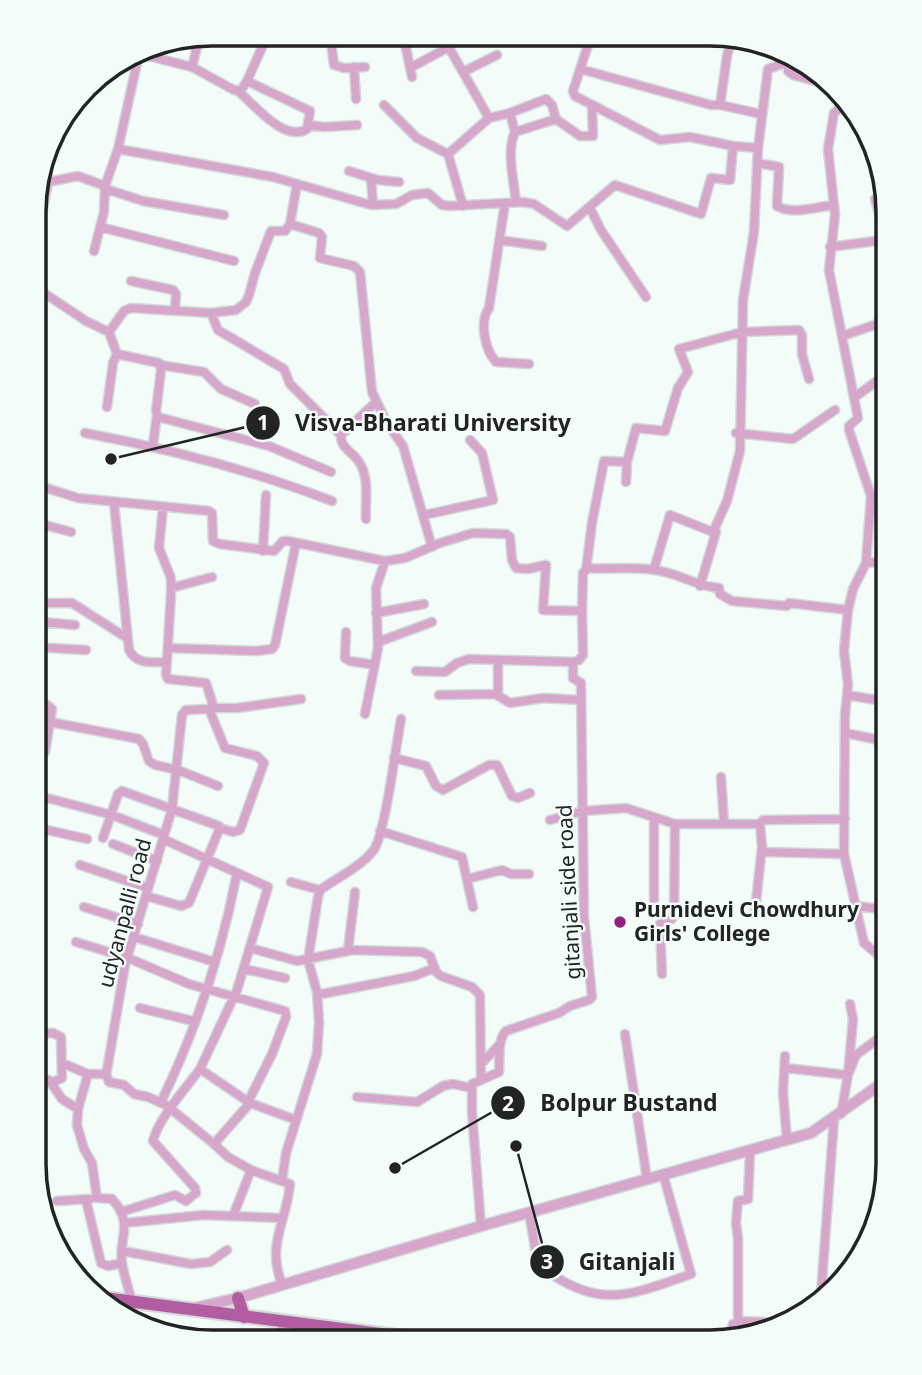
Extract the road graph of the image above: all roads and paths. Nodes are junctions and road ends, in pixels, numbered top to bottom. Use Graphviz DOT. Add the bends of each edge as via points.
graph roads {
  1 [pos="263,46"];
  2 [pos="332,46"];
  3 [pos="406,46"];
  4 [pos="588,46"];
  5 [pos="197,47"];
  6 [pos="449,47"];
  7 [pos="729,47"];
  8 [pos="498,55"];
  9 [pos="152,57"];
  10 [pos="782,62"];
  11 [pos="136,65"];
  12 [pos="788,66"];
  13 [pos="192,67"];
  14 [pos="354,67"];
  15 [pos="365,67"];
  16 [pos="580,69"];
  17 [pos="463,72"];
  18 [pos="811,80"];
  19 [pos="247,81"];
  20 [pos="238,91"];
  21 [pos="356,99"];
  22 [pos="384,105"];
  23 [pos="720,105"];
  24 [pos="592,106"];
  25 [pos="839,107"];
  26 [pos="510,113"];
  27 [pos="761,114"];
  28 [pos="489,118"];
  29 [pos="555,119"];
  30 [pos="309,125"];
  31 [pos="357,125"];
  32 [pos="515,132"];
  33 [pos="733,146"];
  34 [pos="758,148"];
  35 [pos="118,149"];
  36 [pos="448,154"];
  37 [pos="757,163"];
  38 [pos="349,171"];
  39 [pos="371,178"];
  40 [pos="48,181"];
  41 [pos="399,182"];
  42 [pos="297,184"];
  43 [pos="106,188"];
  44 [pos="516,201"];
  45 [pos="505,203"];
  46 [pos="373,205"];
  47 [pos="834,205"];
  48 [pos="463,206"];
  49 [pos="590,208"];
  50 [pos="224,215"];
  51 [pos="290,224"];
  52 [pos="100,227"];
  53 [pos="499,240"];
  54 [pos="876,241"];
  55 [pos="542,246"];
  56 [pos="830,247"];
  57 [pos="94,251"];
  58 [pos="234,261"];
  59 [pos="131,281"];
  60 [pos="46,294"];
  61 [pos="646,297"];
  62 [pos="176,310"];
  63 [pos="211,313"];
  64 [pos="876,324"];
  65 [pos="109,332"];
  66 [pos="742,332"];
  67 [pos="842,336"];
  68 [pos="117,354"];
  69 [pos="529,363"];
  70 [pos="160,365"];
  71 [pos="809,379"];
  72 [pos="876,382"];
  73 [pos="855,397"];
  74 [pos="376,402"];
  75 [pos="255,404"];
  76 [pos="107,407"];
  77 [pos="835,410"];
  78 [pos="157,415"];
  79 [pos="85,433"];
  80 [pos="738,434"];
  81 [pos="341,435"];
  82 [pos="470,440"];
  83 [pos="153,445"];
  84 [pos="627,462"];
  85 [pos="331,472"];
  86 [pos="626,482"];
  87 [pos="46,488"];
  88 [pos="266,495"];
  89 [pos="332,501"];
  90 [pos="114,503"];
  91 [pos="163,507"];
  92 [pos="424,515"];
  93 [pos="366,519"];
  94 [pos="46,525"];
  95 [pos="71,532"];
  96 [pos="713,532"];
  97 [pos="296,543"];
  98 [pos="432,547"];
  99 [pos="262,551"];
  100 [pos="385,561"];
  101 [pos="876,562"];
  102 [pos="866,563"];
  103 [pos="654,569"];
  104 [pos="586,570"];
  105 [pos="212,577"];
  106 [pos="700,586"];
  107 [pos="171,588"];
  108 [pos="46,603"];
  109 [pos="424,604"];
  110 [pos="848,610"];
  111 [pos="582,611"];
  112 [pos="376,613"];
  113 [pos="46,622"];
  114 [pos="432,622"];
  115 [pos="75,625"];
  116 [pos="346,632"];
  117 [pos="127,638"];
  118 [pos="378,642"];
  119 [pos="46,648"];
  120 [pos="168,648"];
  121 [pos="86,650"];
  122 [pos="498,660"];
  123 [pos="573,662"];
  124 [pos="167,663"];
  125 [pos="375,665"];
  126 [pos="416,671"];
  127 [pos="498,694"];
  128 [pos="439,695"];
  129 [pos="847,695"];
  130 [pos="301,699"];
  131 [pos="581,700"];
  132 [pos="876,700"];
  133 [pos="46,706"];
  134 [pos="210,709"];
  135 [pos="365,713"];
  136 [pos="401,719"];
  137 [pos="50,722"];
  138 [pos="845,733"];
  139 [pos="876,739"];
  140 [pos="46,746"];
  141 [pos="394,758"];
  142 [pos="178,770"];
  143 [pos="721,777"];
  144 [pos="218,786"];
  145 [pos="530,793"];
  146 [pos="46,798"];
  147 [pos="172,809"];
  148 [pos="583,811"];
  149 [pos="112,815"];
  150 [pos="654,817"];
  151 [pos="845,819"];
  152 [pos="550,820"];
  153 [pos="724,823"];
  154 [pos="676,824"];
  155 [pos="760,824"];
  156 [pos="220,828"];
  157 [pos="46,830"];
  158 [pos="380,831"];
  159 [pos="164,837"];
  160 [pos="103,838"];
  161 [pos="88,839"];
  162 [pos="113,844"];
  163 [pos="762,852"];
  164 [pos="844,854"];
  165 [pos="206,858"];
  166 [pos="157,861"];
  167 [pos="80,865"];
  168 [pos="237,873"];
  169 [pos="529,873"];
  170 [pos="467,879"];
  171 [pos="291,882"];
  172 [pos="320,890"];
  173 [pos="147,892"];
  174 [pos="355,892"];
  175 [pos="654,900"];
  176 [pos="856,906"];
  177 [pos="84,907"];
  178 [pos="472,907"];
  179 [pos="876,908"];
  180 [pos="755,911"];
  181 [pos="138,924"];
  182 [pos="135,937"];
  183 [pos="76,942"];
  184 [pos="250,948"];
  185 [pos="348,951"];
  186 [pos="876,953"];
  187 [pos="128,958"];
  188 [pos="309,960"];
  189 [pos="215,962"];
  190 [pos="435,968"];
  191 [pos="244,969"];
  192 [pos="662,974"];
  193 [pos="285,978"];
  194 [pos="206,989"];
  195 [pos="317,995"];
  196 [pos="234,998"];
  197 [pos="850,1004"];
  198 [pos="140,1008"];
  199 [pos="193,1021"];
  200 [pos="46,1033"];
  201 [pos="625,1034"];
  202 [pos="876,1040"];
  203 [pos="500,1044"];
  204 [pos="785,1056"];
  205 [pos="62,1063"];
  206 [pos="481,1064"];
  207 [pos="785,1068"];
  208 [pos="200,1069"];
  209 [pos="88,1074"];
  210 [pos="106,1074"];
  211 [pos="848,1075"];
  212 [pos="481,1079"];
  213 [pos="46,1080"];
  214 [pos="51,1083"];
  215 [pos="471,1088"];
  216 [pos="876,1088"];
  217 [pos="357,1097"];
  218 [pos="160,1102"];
  219 [pos="249,1103"];
  220 [pos="78,1109"];
  221 [pos="171,1109"];
  222 [pos="837,1116"];
  223 [pos="296,1120"];
  224 [pos="787,1140"];
  225 [pos="214,1144"];
  226 [pos="750,1151"];
  227 [pos="251,1170"];
  228 [pos="663,1174"];
  229 [pos="647,1179"];
  230 [pos="282,1181"];
  231 [pos="97,1198"];
  232 [pos="86,1200"];
  233 [pos="57,1202"];
  234 [pos="121,1212"];
  235 [pos="529,1212"];
  236 [pos="233,1216"];
  237 [pos="282,1218"];
  238 [pos="124,1223"];
  239 [pos="481,1226"];
  240 [pos="227,1250"];
  241 [pos="123,1251"];
  242 [pos="122,1263"];
  243 [pos="282,1284"];
  244 [pos="822,1286"];
  245 [pos="239,1298"];
  246 [pos="117,1299"];
  247 [pos="133,1301"];
  248 [pos="133,1309"];
  249 [pos="187,1310"];
  250 [pos="244,1317"];
  251 [pos="738,1321"];
  252 [pos="283,1322"];
  253 [pos="759,1322"];
  254 [pos="732,1328"];
  255 [pos="282,1329"];
  256 [pos="327,1329"];
  1 -- 19 [label="street"];
  2 -- 14 [label="street" via="334,65"];
  3 -- 6 [label="street" via="411,72"];
  4 -- 16 [label="street"];
  5 -- 13 [label="street"];
  6 -- 17 [label="street"];
  7 -- 23 [label="street"];
  8 -- 17 [label="street"];
  9 -- 13 [label="street"];
  10 -- 27 [label="street" via="768,69"];
  11 -- 35 [label="street"];
  12 -- 18 [label="street" via="793,75"];
  13 -- 20 [label="street"];
  14 -- 15 [label="street"];
  14 -- 21 [label="street"];
  16 -- 23 [label="street"];
  16 -- 24 [label="street" via="573,91"];
  17 -- 28 [label="street"];
  19 -- 20 [label="street"];
  19 -- 30 [label="street" via="308,110"];
  20 -- 30 [label="street" via="278,128 301,132"];
  22 -- 36 [label="street" via="417,138"];
  23 -- 27 [label="street"];
  24 -- 29 [label="street" via="593,136 580,136"];
  24 -- 33 [label="street" via="660,140 690,137"];
  25 -- 47 [label="street" via="828,149"];
  26 -- 28 [label="street"];
  26 -- 29 [label="street" via="547,99"];
  26 -- 32 [label="street"];
  27 -- 34 [label="street"];
  28 -- 36 [label="street"];
  29 -- 32 [label="street"];
  30 -- 31 [label="street"];
  32 -- 44 [label="street"];
  33 -- 34 [label="street"];
  33 -- 49 [label="street" via="730,180 710,178 701,214 615,185"];
  34 -- 37 [label="street"];
  35 -- 42 [label="street"];
  35 -- 43 [label="street"];
  36 -- 48 [label="street"];
  37 -- 47 [label="street" via="779,167 777,206 788,210"];
  37 -- 66 [label="street"];
  38 -- 39 [label="street"];
  39 -- 41 [label="street"];
  39 -- 46 [label="street"];
  40 -- 43 [label="street" via="78,176"];
  42 -- 46 [label="street"];
  42 -- 51 [label="street"];
  43 -- 50 [label="street" via="143,201"];
  43 -- 52 [label="street"];
  44 -- 45 [label="street"];
  44 -- 49 [label="street" via="534,204 568,226"];
  45 -- 48 [label="street"];
  45 -- 53 [label="street"];
  46 -- 48 [label="street" via="396,204 428,193 442,205"];
  47 -- 56 [label="street"];
  49 -- 61 [label="street"];
  51 -- 63 [label="street" via="285,231 269,234 242,306 232,312"];
  51 -- 74 [label="street" via="319,233 320,258 354,266 360,272"];
  52 -- 57 [label="street"];
  52 -- 58 [label="street"];
  53 -- 55 [label="street"];
  53 -- 69 [label="street" via="483,324 496,362"];
  54 -- 56 [label="street"];
  56 -- 67 [label="street" via="829,270"];
  59 -- 62 [label="street" via="173,290"];
  60 -- 65 [label="street"];
  62 -- 63 [label="street"];
  62 -- 65 [label="street" via="127,309"];
  63 -- 81 [label="street" via="218,330 284,369 290,384"];
  64 -- 67 [label="street"];
  65 -- 68 [label="street"];
  66 -- 71 [label="street" via="799,330"];
  66 -- 80 [label="street"];
  66 -- 84 [label="street" via="679,349 688,372 665,431 636,428"];
  67 -- 73 [label="street"];
  68 -- 70 [label="street"];
  68 -- 76 [label="street"];
  70 -- 75 [label="street" via="204,372 221,389"];
  70 -- 78 [label="street"];
  72 -- 73 [label="street"];
  73 -- 102 [label="street" via="858,418 849,430 871,496"];
  74 -- 81 [label="street"];
  74 -- 92 [label="street" via="403,446"];
  77 -- 80 [label="street" via="793,439"];
  78 -- 83 [label="street"];
  78 -- 85 [label="street" via="269,446"];
  79 -- 83 [label="street"];
  80 -- 96 [label="street" via="740,451"];
  81 -- 93 [label="street" via="342,444 365,475"];
  82 -- 92 [label="street" via="482,453 493,499"];
  83 -- 89 [label="street"];
  84 -- 86 [label="street"];
  84 -- 104 [label="street" via="604,461"];
  87 -- 90 [label="street"];
  88 -- 99 [label="street"];
  90 -- 91 [label="street"];
  90 -- 117 [label="street"];
  91 -- 99 [label="street" via="209,511 213,541"];
  91 -- 107 [label="street" via="159,548"];
  92 -- 98 [label="street"];
  94 -- 95 [label="street"];
  96 -- 103 [label="street" via="670,515"];
  96 -- 106 [label="street" via="715,541"];
  97 -- 99 [label="street" via="283,541 274,551"];
  97 -- 100 [label="street"];
  97 -- 120 [label="street" via="272,649"];
  98 -- 100 [label="street"];
  98 -- 111 [label="street" via="473,533 506,534 516,568 546,565 543,610"];
  100 -- 112 [label="street" via="376,588"];
  101 -- 102 [label="street"];
  102 -- 110 [label="street"];
  103 -- 104 [label="street"];
  103 -- 106 [label="street"];
  104 -- 111 [label="street"];
  105 -- 107 [label="street"];
  106 -- 110 [label="street" via="719,588 720,594 732,601"];
  107 -- 120 [label="street"];
  108 -- 117 [label="street" via="72,603"];
  109 -- 112 [label="street"];
  110 -- 129 [label="street" via="844,651"];
  111 -- 123 [label="street" via="583,655"];
  112 -- 118 [label="street"];
  113 -- 115 [label="street"];
  114 -- 118 [label="street"];
  116 -- 125 [label="street" via="345,658"];
  117 -- 124 [label="street" via="133,658"];
  118 -- 125 [label="street"];
  119 -- 121 [label="street"];
  120 -- 124 [label="street"];
  122 -- 123 [label="street"];
  122 -- 126 [label="street" via="469,659 438,673"];
  122 -- 127 [label="street"];
  123 -- 131 [label="street, gitanjali side road" via="573,678 581,683"];
  124 -- 134 [label="street" via="168,679 206,683 213,702"];
  125 -- 135 [label="street"];
  127 -- 128 [label="street"];
  127 -- 131 [label="street" via="510,704 543,698"];
  129 -- 132 [label="street"];
  129 -- 138 [label="street"];
  130 -- 134 [label="street"];
  131 -- 148 [label="street, gitanjali side road"];
  133 -- 137 [label="street" via="52,709"];
  134 -- 142 [label="street, udyanpalli road" via="184,711"];
  134 -- 156 [label="street" via="225,748 257,756 264,763 240,830"];
  136 -- 141 [label="street"];
  137 -- 140 [label="street"];
  137 -- 142 [label="street" via="139,739 149,761"];
  138 -- 139 [label="street"];
  138 -- 151 [label="street"];
  141 -- 145 [label="street" via="426,766 443,790 497,765 512,796"];
  141 -- 158 [label="street"];
  142 -- 144 [label="street"];
  142 -- 147 [label="street, udyanpalli road"];
  143 -- 153 [label="street"];
  146 -- 149 [label="street"];
  147 -- 149 [label="street" via="122,791"];
  147 -- 156 [label="street"];
  147 -- 159 [label="street, udyanpalli road"];
  148 -- 150 [label="street" via="626,808"];
  148 -- 152 [label="street"];
  148 -- 203 [label="street, gitanjali side road" via="584,917 592,997 506,1031"];
  149 -- 159 [label="street"];
  149 -- 160 [label="street"];
  150 -- 154 [label="street"];
  150 -- 175 [label="street"];
  151 -- 155 [label="street" via="763,820"];
  151 -- 164 [label="street"];
  153 -- 154 [label="street"];
  153 -- 155 [label="street"];
  154 -- 192 [label="street" via="674,915 660,924"];
  155 -- 163 [label="street"];
  156 -- 165 [label="street"];
  157 -- 161 [label="street"];
  158 -- 170 [label="street" via="458,855 464,861"];
  158 -- 172 [label="street" via="374,850"];
  159 -- 165 [label="street"];
  159 -- 166 [label="street, udyanpalli road"];
  162 -- 166 [label="street"];
  163 -- 164 [label="street"];
  163 -- 180 [label="street"];
  164 -- 176 [label="street"];
  165 -- 168 [label="street"];
  165 -- 173 [label="street" via="186,906"];
  166 -- 173 [label="street, udyanpalli road"];
  167 -- 173 [label="street"];
  168 -- 184 [label="street" via="268,887"];
  168 -- 189 [label="street"];
  169 -- 170 [label="street" via="502,870"];
  170 -- 178 [label="street"];
  171 -- 172 [label="street"];
  172 -- 188 [label="street"];
  173 -- 181 [label="street, udyanpalli road"];
  174 -- 185 [label="street"];
  176 -- 179 [label="street"];
  176 -- 186 [label="street" via="864,943"];
  177 -- 181 [label="street"];
  181 -- 182 [label="street, udyanpalli road"];
  182 -- 187 [label="street, udyanpalli road"];
  182 -- 189 [label="street"];
  183 -- 187 [label="street"];
  184 -- 188 [label="street" via="288,960"];
  184 -- 191 [label="street"];
  185 -- 188 [label="street"];
  185 -- 190 [label="street" via="422,952 430,956"];
  187 -- 194 [label="street"];
  187 -- 210 [label="street, udyanpalli road"];
  188 -- 195 [label="street"];
  189 -- 194 [label="street"];
  190 -- 195 [label="street"];
  190 -- 206 [label="street" via="441,976 472,987 480,995"];
  191 -- 193 [label="street"];
  191 -- 196 [label="street"];
  194 -- 196 [label="street"];
  194 -- 199 [label="street"];
  195 -- 223 [label="street" via="317,1054"];
  196 -- 208 [label="street"];
  196 -- 219 [label="street" via="286,1012"];
  197 -- 211 [label="street"];
  198 -- 199 [label="street"];
  199 -- 218 [label="street"];
  200 -- 205 [label="street" via="61,1037"];
  201 -- 229 [label="street"];
  202 -- 211 [label="street" via="856,1055"];
  203 -- 206 [label="street"];
  203 -- 212 [label="street" via="499,1072"];
  204 -- 207 [label="street"];
  205 -- 209 [label="street"];
  205 -- 214 [label="street" via="62,1078"];
  206 -- 212 [label="street"];
  207 -- 211 [label="street"];
  207 -- 224 [label="street"];
  208 -- 219 [label="street"];
  208 -- 221 [label="street"];
  209 -- 210 [label="street"];
  209 -- 220 [label="street"];
  210 -- 218 [label="street" via="109,1083"];
  211 -- 222 [label="street"];
  212 -- 215 [label="street"];
  213 -- 214 [label="street"];
  214 -- 220 [label="street" via="62,1099"];
  215 -- 217 [label="street" via="443,1086 418,1102"];
  215 -- 239 [label="street"];
  216 -- 222 [label="street"];
  218 -- 221 [label="street"];
  219 -- 223 [label="street"];
  219 -- 225 [label="street"];
  220 -- 231 [label="street" via="77,1125 92,1163"];
  221 -- 225 [label="street"];
  221 -- 234 [label="street" via="153,1141 196,1193 186,1200 176,1195"];
  222 -- 224 [label="street" via="811,1133"];
  222 -- 244 [label="street"];
  223 -- 230 [label="street"];
  224 -- 226 [label="street"];
  225 -- 227 [label="street"];
  226 -- 228 [label="street"];
  226 -- 251 [label="street" via="748,1199 738,1202 736,1223"];
  227 -- 230 [label="street"];
  227 -- 236 [label="street"];
  228 -- 229 [label="street"];
  228 -- 235 [label="street" via="691,1273 632,1294 604,1296 582,1290 538,1265"];
  229 -- 235 [label="street"];
  230 -- 237 [label="street" via="290,1187"];
  231 -- 232 [label="street"];
  231 -- 234 [label="street" via="112,1199"];
  232 -- 233 [label="street"];
  232 -- 242 [label="street" via="101,1263"];
  234 -- 238 [label="street"];
  235 -- 239 [label="street"];
  236 -- 237 [label="street"];
  236 -- 238 [label="street"];
  237 -- 243 [label="street" via="275,1259"];
  238 -- 241 [label="street"];
  239 -- 243 [label="street"];
  240 -- 241 [label="street" via="210,1262 191,1265"];
  241 -- 242 [label="street"];
  242 -- 247 [label="street"];
  243 -- 245 [label="street"];
  245 -- 249 [label="street"];
  245 -- 250 [label="main road"];
  246 -- 247 [label="main road"];
  247 -- 248 [label="street"];
  247 -- 249 [label="main road"];
  249 -- 250 [label="main road"];
  250 -- 252 [label="main road"];
  251 -- 253 [label="street"];
  251 -- 254 [label="street"];
  252 -- 255 [label="street"];
  252 -- 256 [label="main road"];
}
